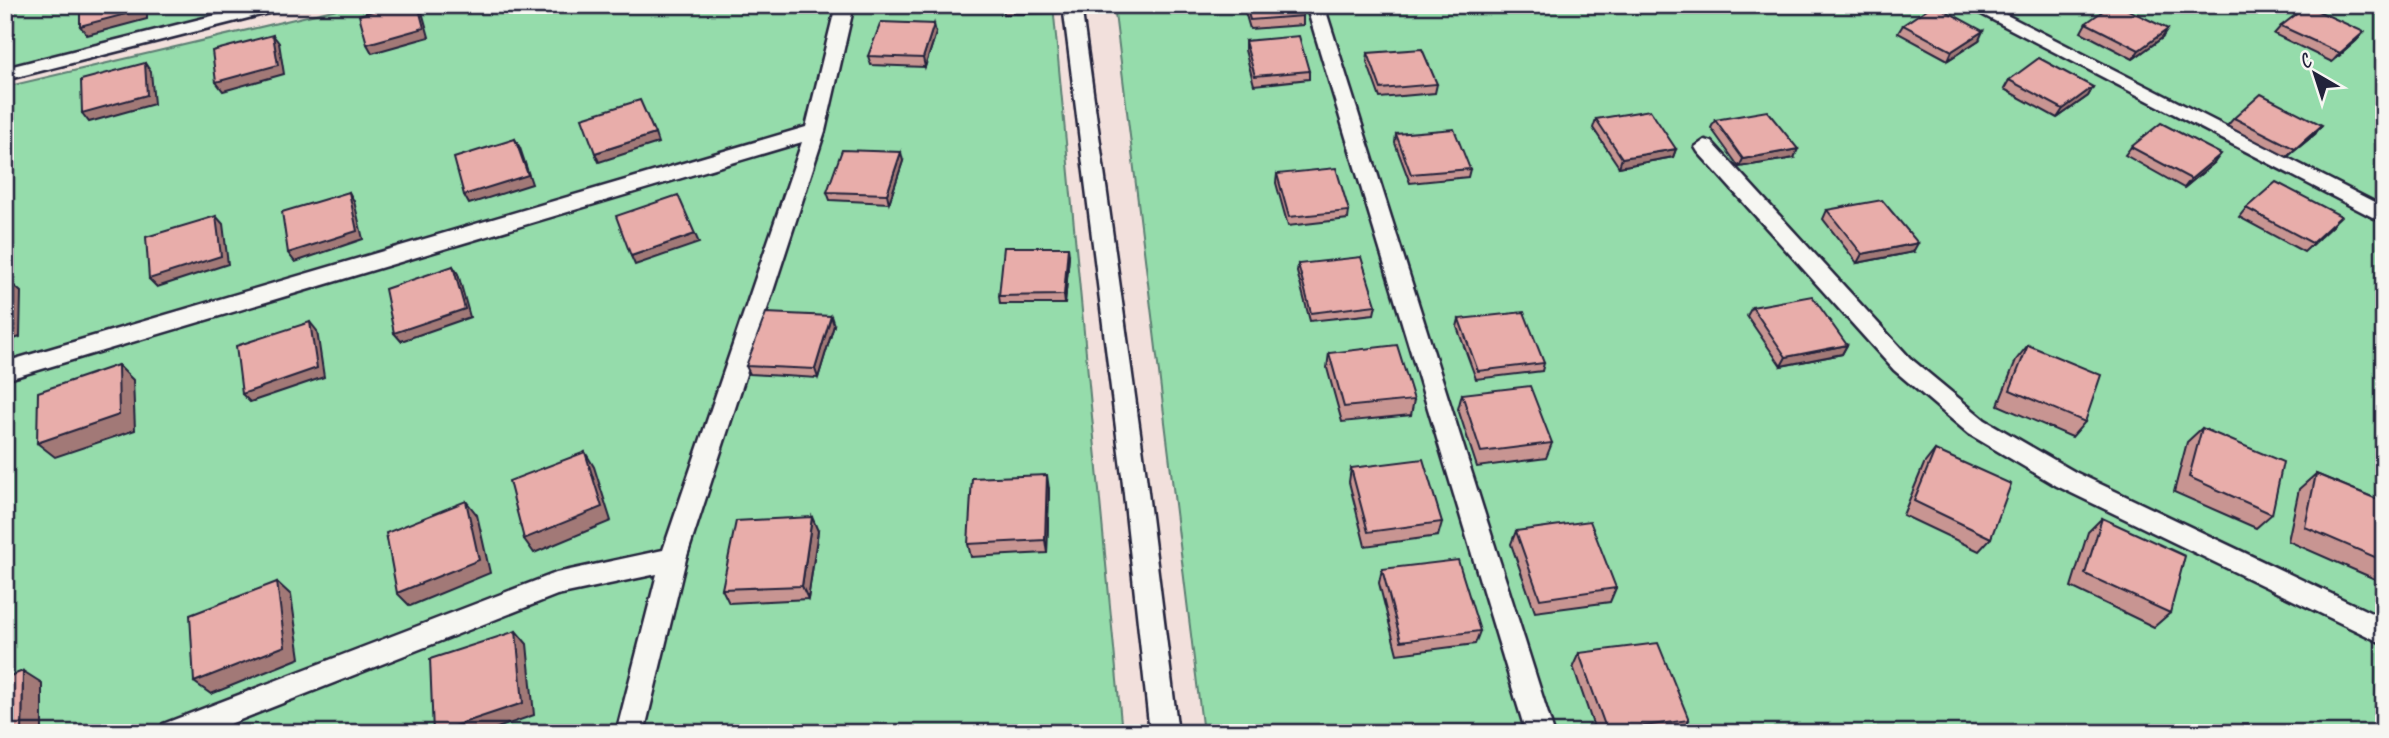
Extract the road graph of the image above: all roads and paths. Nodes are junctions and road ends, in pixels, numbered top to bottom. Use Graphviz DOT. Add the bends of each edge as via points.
graph roads {
  1 [pos="278,5"];
  2 [pos="845,5"];
  3 [pos="1072,5"];
  4 [pos="1315,5"];
  5 [pos="1973,5"];
  6 [pos="5,74"];
  7 [pos="815,131"];
  8 [pos="1704,147"];
  9 [pos="2384,216"];
  10 [pos="5,371"];
  11 [pos="673,559"];
  12 [pos="2384,632"];
  13 [pos="173,733"];
  14 [pos="630,733"];
  15 [pos="1164,733"];
  16 [pos="1540,733"];
  1 -- 6 [label="lane"];
  2 -- 7 [label="lane"];
  3 -- 15 [label="lane"];
  4 -- 16 [label="lane"];
  5 -- 9 [label="lane"];
  7 -- 10 [label="lane"];
  7 -- 11 [label="lane"];
  8 -- 12 [label="lane" via="1902,365 1976,427 2066,479"];
  11 -- 13 [label="lane" via="556,584"];
  11 -- 14 [label="lane"];
}
